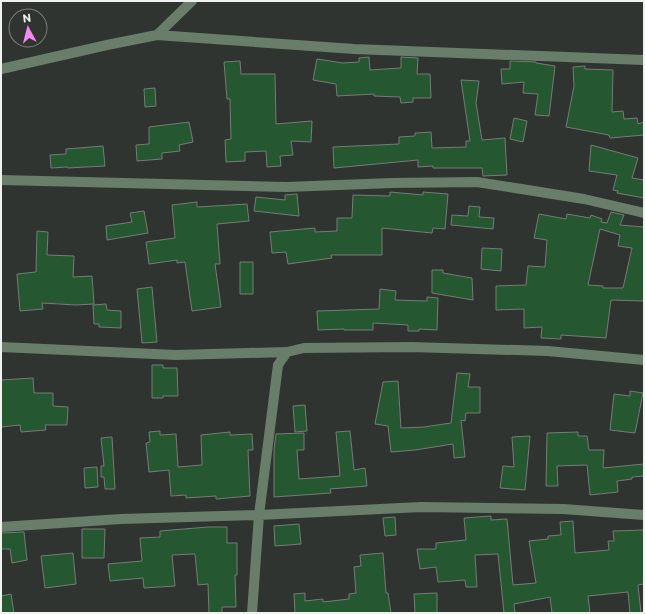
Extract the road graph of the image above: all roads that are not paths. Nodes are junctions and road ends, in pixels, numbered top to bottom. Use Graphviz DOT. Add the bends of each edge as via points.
graph roads {
  1 [pos="192,1"];
  2 [pos="157,35"];
  3 [pos="644,60"];
  4 [pos="1,69"];
  5 [pos="1,180"];
  6 [pos="644,213"];
  7 [pos="1,347"];
  8 [pos="287,352"];
  9 [pos="644,360"];
  10 [pos="259,514"];
  11 [pos="644,515"];
  12 [pos="1,527"];
  13 [pos="252,613"];
  1 -- 2 [label="street"];
  2 -- 3 [label="street" via="354,49"];
  2 -- 4 [label="street"];
  5 -- 6 [label="street" via="286,186 477,182 584,199"];
  7 -- 8 [label="street" via="176,356"];
  8 -- 9 [label="street" via="304,348 411,347 548,351"];
  8 -- 10 [label="street" via="278,365"];
  10 -- 11 [label="street" via="421,507 563,508"];
  10 -- 12 [label="street"];
  10 -- 13 [label="street"];
}
